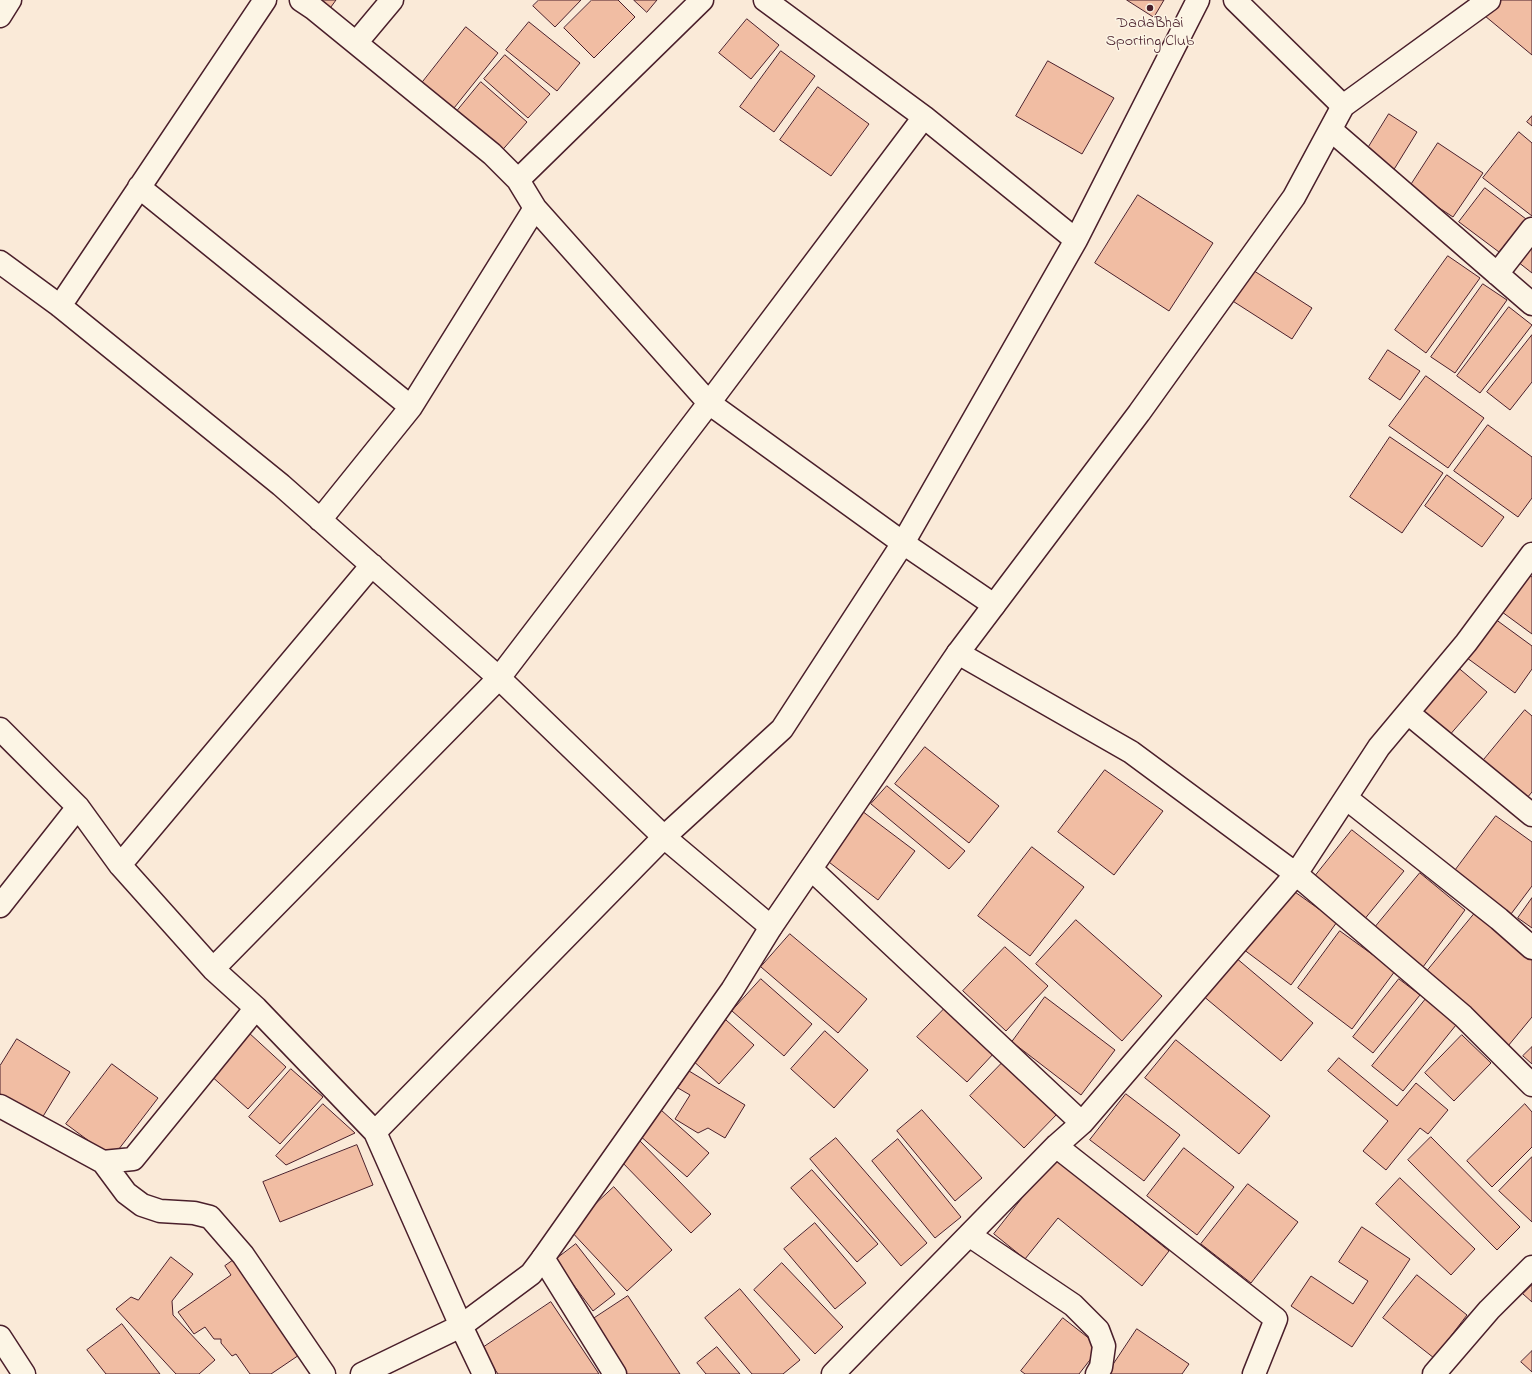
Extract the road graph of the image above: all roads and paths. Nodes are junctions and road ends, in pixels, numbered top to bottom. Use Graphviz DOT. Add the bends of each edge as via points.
graph roads {
  1 [pos="10,0"];
  2 [pos="265,0"];
  3 [pos="302,0"];
  4 [pos="392,0"];
  5 [pos="702,0"];
  6 [pos="765,0"];
  7 [pos="1198,0"];
  8 [pos="1235,0"];
  9 [pos="1489,0"];
  10 [pos="0,16"];
  11 [pos="356,43"];
  12 [pos="1343,106"];
  13 [pos="924,118"];
  14 [pos="1331,130"];
  15 [pos="518,180"];
  16 [pos="139,187"];
  17 [pos="535,208"];
  18 [pos="1532,229"];
  19 [pos="1076,240"];
  20 [pos="0,262"];
  21 [pos="1497,274"];
  22 [pos="1532,304"];
  23 [pos="60,306"];
  24 [pos="709,403"];
  25 [pos="411,407"];
  26 [pos="320,520"];
  27 [pos="903,543"];
  28 [pos="1532,554"];
  29 [pos="372,565"];
  30 [pos="994,605"];
  31 [pos="958,653"];
  32 [pos="499,678"];
  33 [pos="1408,713"];
  34 [pos="0,729"];
  35 [pos="1346,798"];
  36 [pos="78,807"];
  37 [pos="1532,815"];
  38 [pos="664,837"];
  39 [pos="120,865"];
  40 [pos="811,869"];
  41 [pos="1296,874"];
  42 [pos="0,906"];
  43 [pos="771,927"];
  44 [pos="1532,948"];
  45 [pos="213,969"];
  46 [pos="256,1008"];
  47 [pos="1532,1085"];
  48 [pos="0,1106"];
  49 [pos="1082,1123"];
  50 [pos="375,1132"];
  51 [pos="1056,1146"];
  52 [pos="103,1162"];
  53 [pos="969,1235"];
  54 [pos="543,1258"];
  55 [pos="1532,1267"];
  56 [pos="461,1326"];
  57 [pos="0,1337"];
  58 [pos="24,1374"];
  59 [pos="324,1374"];
  60 [pos="362,1374"];
  61 [pos="484,1374"];
  62 [pos="615,1374"];
  63 [pos="833,1374"];
  64 [pos="1097,1374"];
  65 [pos="1254,1374"];
  66 [pos="1434,1374"];
  1 -- 10 [label="street"];
  2 -- 16 [label="street"];
  3 -- 11 [label="street"];
  4 -- 11 [label="street"];
  5 -- 15 [label="street"];
  6 -- 13 [label="street"];
  7 -- 19 [label="street"];
  8 -- 12 [label="street"];
  9 -- 12 [label="street"];
  11 -- 15 [label="street" via="492,154"];
  12 -- 14 [label="street"];
  13 -- 19 [label="street"];
  13 -- 24 [label="street"];
  14 -- 21 [label="street"];
  14 -- 30 [label="street" via="1294,197 1139,413"];
  15 -- 17 [label="street"];
  16 -- 23 [label="street"];
  16 -- 25 [label="street"];
  17 -- 24 [label="street"];
  17 -- 25 [label="street"];
  18 -- 21 [label="street"];
  19 -- 27 [label="street"];
  20 -- 23 [label="street"];
  21 -- 22 [label="street"];
  23 -- 26 [label="street" via="281,485"];
  24 -- 27 [label="street"];
  24 -- 32 [label="street"];
  25 -- 26 [label="street"];
  26 -- 29 [label="street"];
  27 -- 30 [label="street"];
  27 -- 38 [label="street" via="782,730"];
  28 -- 33 [label="street" via="1466,643"];
  29 -- 32 [label="street"];
  29 -- 39 [label="street"];
  30 -- 31 [label="street"];
  31 -- 40 [label="street"];
  31 -- 41 [label="street" via="1131,752"];
  32 -- 38 [label="street"];
  32 -- 45 [label="street"];
  33 -- 35 [label="street" via="1379,747"];
  33 -- 37 [label="street"];
  34 -- 36 [label="street"];
  35 -- 41 [label="street"];
  35 -- 44 [label="street"];
  36 -- 39 [label="street"];
  36 -- 42 [label="street"];
  38 -- 43 [label="street"];
  38 -- 50 [label="street"];
  39 -- 45 [label="street"];
  40 -- 43 [label="street"];
  40 -- 49 [label="street"];
  41 -- 47 [label="street" via="1463,1016"];
  41 -- 49 [label="street"];
  43 -- 54 [label="street" via="732,990"];
  45 -- 46 [label="street"];
  46 -- 50 [label="street"];
  46 -- 52 [label="street" via="133,1159"];
  48 -- 52 [label="street"];
  49 -- 51 [label="street"];
  50 -- 56 [label="street"];
  51 -- 53 [label="street"];
  51 -- 65 [label="street" via="1276,1319"];
  52 -- 59 [label="street" via="126,1193 142,1205 160,1212 194,1213 210,1217 243,1256"];
  53 -- 63 [label="street"];
  53 -- 64 [label="street" via="1073,1305 1098,1330 1104,1346 1101,1367"];
  54 -- 56 [label="street" via="531,1274"];
  54 -- 62 [label="street"];
  55 -- 66 [label="street" via="1489,1310"];
  56 -- 60 [label="street"];
  56 -- 61 [label="street"];
  57 -- 58 [label="street"];
}
